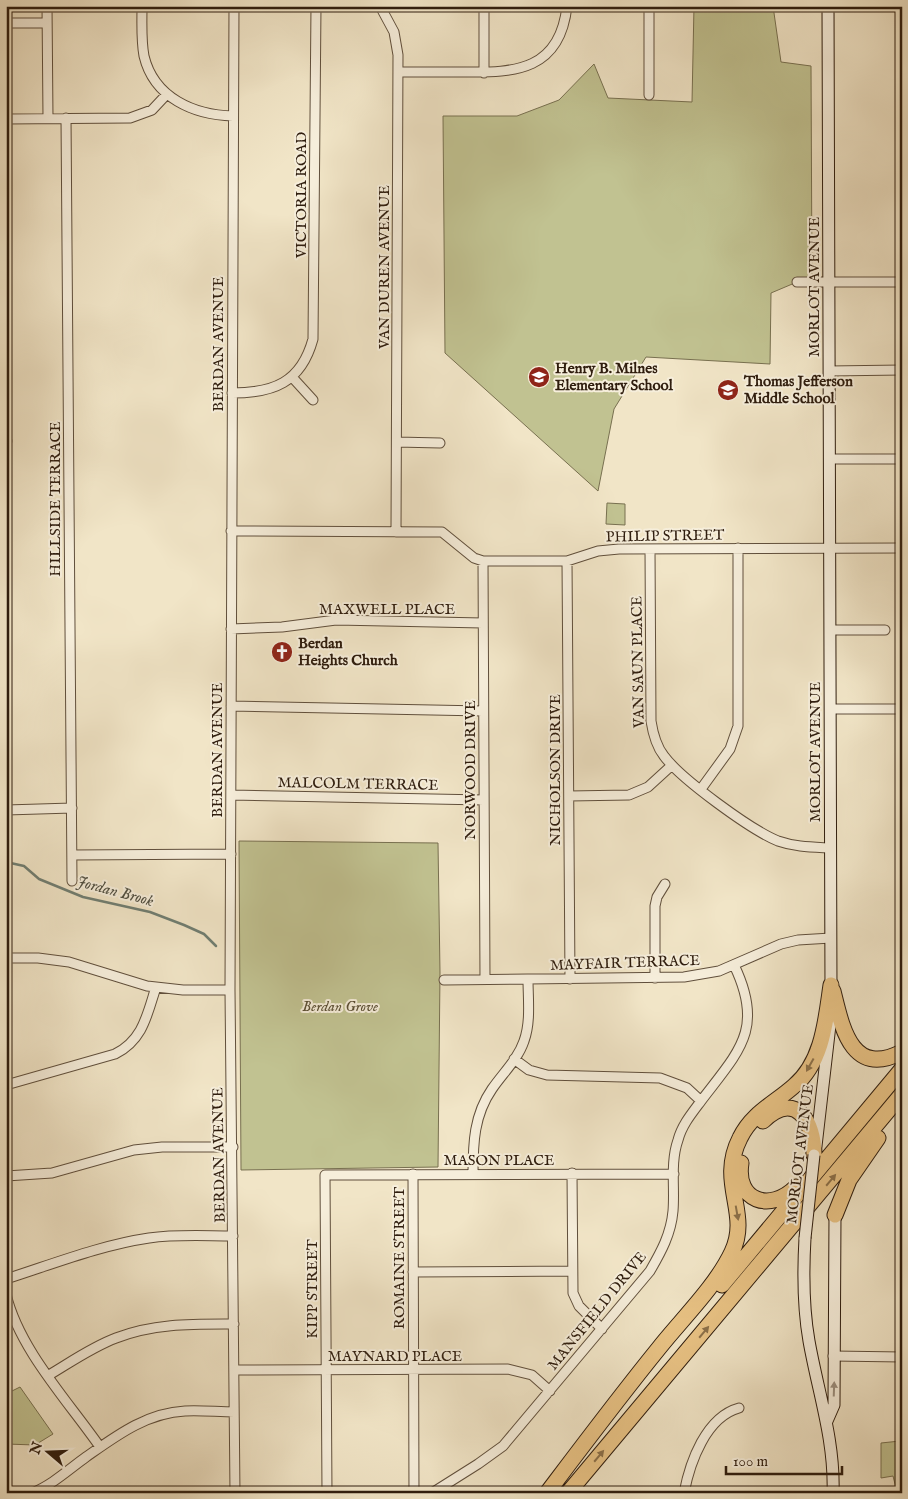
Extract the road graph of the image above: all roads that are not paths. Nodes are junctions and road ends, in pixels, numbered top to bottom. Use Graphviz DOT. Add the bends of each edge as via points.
graph roads {
  1 [pos="47,6"];
  2 [pos="142,6"];
  3 [pos="234,6"];
  4 [pos="316,6"];
  5 [pos="380,6"];
  6 [pos="484,6"];
  7 [pos="567,6"];
  8 [pos="648,6"];
  9 [pos="828,6"];
  10 [pos="6,23"];
  11 [pos="47,23"];
  12 [pos="398,72"];
  13 [pos="484,73"];
  14 [pos="167,94"];
  15 [pos="649,95"];
  16 [pos="233,116"];
  17 [pos="48,118"];
  18 [pos="66,118"];
  19 [pos="6,119"];
  20 [pos="798,282"];
  21 [pos="829,282"];
  22 [pos="902,282"];
  23 [pos="902,370"];
  24 [pos="829,371"];
  25 [pos="292,377"];
  26 [pos="232,393"];
  27 [pos="313,400"];
  28 [pos="396,442"];
  29 [pos="440,443"];
  30 [pos="830,459"];
  31 [pos="902,459"];
  32 [pos="231,531"];
  33 [pos="396,532"];
  34 [pos="650,548"];
  35 [pos="738,548"];
  36 [pos="830,548"];
  37 [pos="902,548"];
  38 [pos="483,561"];
  39 [pos="567,561"];
  40 [pos="483,623"];
  41 [pos="231,629"];
  42 [pos="830,630"];
  43 [pos="885,630"];
  44 [pos="231,706"];
  45 [pos="902,709"];
  46 [pos="830,710"];
  47 [pos="484,711"];
  48 [pos="672,766"];
  49 [pos="701,790"];
  50 [pos="231,795"];
  51 [pos="569,796"];
  52 [pos="484,800"];
  53 [pos="72,808"];
  54 [pos="6,810"];
  55 [pos="830,848"];
  56 [pos="231,854"];
  57 [pos="72,855"];
  58 [pos="72,881"];
  59 [pos="665,884"];
  60 [pos="831,938"];
  61 [pos="6,958"];
  62 [pos="734,965"];
  63 [pos="655,978"];
  64 [pos="485,979"];
  65 [pos="528,979"];
  66 [pos="570,979"];
  67 [pos="444,980"];
  68 [pos="831,985"];
  69 [pos="156,987"];
  70 [pos="230,990"];
  71 [pos="902,1052"];
  72 [pos="514,1059"];
  73 [pos="902,1069"];
  74 [pos="6,1086"];
  75 [pos="902,1094"];
  76 [pos="701,1101"];
  77 [pos="902,1108"];
  78 [pos="848,1134"];
  79 [pos="233,1147"];
  80 [pos="814,1155"];
  81 [pos="572,1173"];
  82 [pos="413,1174"];
  83 [pos="473,1174"];
  84 [pos="674,1174"];
  85 [pos="6,1176"];
  86 [pos="325,1176"];
  87 [pos="835,1215"];
  88 [pos="233,1236"];
  89 [pos="413,1272"];
  90 [pos="572,1272"];
  91 [pos="6,1279"];
  92 [pos="6,1294"];
  93 [pos="234,1324"];
  94 [pos="602,1328"];
  95 [pos="833,1356"];
  96 [pos="902,1357"];
  97 [pos="234,1370"];
  98 [pos="326,1370"];
  99 [pos="414,1370"];
  100 [pos="48,1375"];
  101 [pos="550,1391"];
  102 [pos="739,1408"];
  103 [pos="234,1412"];
  104 [pos="827,1422"];
  105 [pos="100,1447"];
  106 [pos="32,1493"];
  107 [pos="235,1493"];
  108 [pos="327,1493"];
  109 [pos="414,1493"];
  110 [pos="432,1493"];
  111 [pos="549,1493"];
  112 [pos="568,1493"];
  113 [pos="684,1493"];
  114 [pos="833,1493"];
  1 -- 11 [label="street"];
  2 -- 14 [label="street" via="145,58 155,81"];
  3 -- 16 [label="street, BERDAN AVENUE"];
  4 -- 25 [label="street, VICTORIA ROAD" via="314,328 310,351"];
  5 -- 12 [label="street, VAN DUREN AVENUE" via="397,44"];
  6 -- 13 [label="street"];
  7 -- 13 [label="street" via="566,19 557,39 541,58 520,69"];
  8 -- 15 [label="street"];
  9 -- 21 [label="street, MORLOT AVENUE"];
  10 -- 11 [label="street"];
  11 -- 17 [label="street"];
  12 -- 13 [label="street"];
  12 -- 28 [label="street, VAN DUREN AVENUE"];
  14 -- 16 [label="street" via="212,116"];
  14 -- 18 [label="street" via="152,110 138,117"];
  16 -- 26 [label="street, BERDAN AVENUE"];
  17 -- 18 [label="street"];
  17 -- 19 [label="street"];
  18 -- 53 [label="street, HILLSIDE TERRACE"];
  20 -- 21 [label="street"];
  21 -- 22 [label="street"];
  21 -- 24 [label="street, MORLOT AVENUE"];
  23 -- 24 [label="street"];
  24 -- 30 [label="street, MORLOT AVENUE"];
  25 -- 26 [label="street, VICTORIA ROAD" via="263,392"];
  25 -- 27 [label="street"];
  26 -- 32 [label="street, BERDAN AVENUE"];
  28 -- 29 [label="street"];
  28 -- 33 [label="street, VAN DUREN AVENUE"];
  30 -- 31 [label="street"];
  30 -- 36 [label="street, MORLOT AVENUE"];
  32 -- 33 [label="street"];
  32 -- 41 [label="street, BERDAN AVENUE"];
  33 -- 38 [label="street" via="442,532 474,558"];
  34 -- 35 [label="street, PHILIP STREET"];
  34 -- 39 [label="street, PHILIP STREET" via="609,549"];
  34 -- 48 [label="street, VAN SAUN PLACE" via="651,721 657,745"];
  35 -- 36 [label="street, PHILIP STREET"];
  35 -- 49 [label="street" via="738,726 730,749"];
  36 -- 37 [label="street, PHILIP STREET"];
  36 -- 42 [label="street, MORLOT AVENUE"];
  38 -- 39 [label="street, PHILIP STREET"];
  38 -- 40 [label="street, NORWOOD DRIVE"];
  39 -- 51 [label="street, NICHOLSON DRIVE"];
  40 -- 41 [label="street, MAXWELL PLACE" via="336,620"];
  40 -- 47 [label="street, NORWOOD DRIVE"];
  41 -- 44 [label="street, BERDAN AVENUE"];
  42 -- 43 [label="street"];
  42 -- 46 [label="street, MORLOT AVENUE"];
  44 -- 47 [label="street"];
  44 -- 50 [label="street, BERDAN AVENUE"];
  45 -- 46 [label="street"];
  46 -- 55 [label="street, MORLOT AVENUE"];
  47 -- 52 [label="street, NORWOOD DRIVE"];
  48 -- 49 [label="street, VAN SAUN PLACE"];
  48 -- 51 [label="street" via="648,787 629,795"];
  49 -- 55 [label="street, VAN SAUN PLACE" via="766,836 790,845"];
  50 -- 52 [label="street, MALCOLM TERRACE"];
  50 -- 56 [label="street, BERDAN AVENUE"];
  51 -- 66 [label="street, NICHOLSON DRIVE"];
  52 -- 64 [label="street, NORWOOD DRIVE"];
  53 -- 54 [label="street"];
  53 -- 57 [label="street, HILLSIDE TERRACE"];
  55 -- 60 [label="street, MORLOT AVENUE"];
  56 -- 57 [label="street"];
  56 -- 70 [label="street, BERDAN AVENUE"];
  57 -- 58 [label="street, HILLSIDE TERRACE"];
  59 -- 63 [label="street" via="655,906"];
  60 -- 62 [label="street, MAYFAIR TERRACE" via="781,944"];
  60 -- 68 [label="street, MORLOT AVENUE"];
  61 -- 69 [label="street" via="70,962 131,983"];
  62 -- 63 [label="street, MAYFAIR TERRACE" via="702,975"];
  62 -- 76 [label="street, MANSFIELD DRIVE" via="747,998 746,1031 736,1055"];
  63 -- 66 [label="street, MAYFAIR TERRACE"];
  64 -- 65 [label="street, MAYFAIR TERRACE"];
  64 -- 67 [label="street, MAYFAIR TERRACE"];
  65 -- 66 [label="street, MAYFAIR TERRACE"];
  65 -- 72 [label="street" via="527,1029"];
  68 -- 71 [label="highway" via="846,1036 853,1048 872,1058 888,1058"];
  68 -- 80 [label="street, MORLOT AVENUE" via="828,1058"];
  68 -- 111 [label="highway, one-way" via="821,1038 810,1067 799,1082 752,1119 735,1148 730,1180 738,1232 730,1257 614,1404"];
  69 -- 70 [label="street"];
  69 -- 74 [label="street" via="144,1027 125,1050"];
  70 -- 79 [label="street, BERDAN AVENUE"];
  72 -- 76 [label="street" via="529,1070 547,1075 660,1078 686,1088"];
  72 -- 83 [label="street" via="492,1088 480,1112 474,1135"];
  73 -- 78 [label="highway"];
  112 -- 75 [label="highway, one-way"];
  76 -- 84 [label="street, MANSFIELD DRIVE" via="678,1140"];
  77 -- 87 [label="highway" via="855,1170"];
  78 -- 80 [label="highway" via="792,1191 780,1199 766,1201 754,1198 742,1185 740,1170 748,1142 759,1125 778,1110 793,1109 805,1116 814,1137"];
  78 -- 111 [label="highway"];
  79 -- 85 [label="street" via="134,1150 52,1173"];
  79 -- 88 [label="street, BERDAN AVENUE"];
  80 -- 104 [label="street, MORLOT AVENUE, bridge" via="803,1278 806,1320"];
  81 -- 83 [label="street, MASON PLACE"];
  81 -- 84 [label="street, MASON PLACE"];
  81 -- 90 [label="street"];
  82 -- 83 [label="street, MASON PLACE"];
  82 -- 86 [label="street, MASON PLACE"];
  82 -- 89 [label="street, ROMAINE STREET"];
  84 -- 94 [label="street, MANSFIELD DRIVE" via="672,1223 662,1250 650,1271"];
  86 -- 98 [label="street, KIPP STREET"];
  87 -- 95 [label="street"];
  88 -- 91 [label="street" via="168,1235 148,1238"];
  88 -- 93 [label="street, BERDAN AVENUE"];
  89 -- 90 [label="street"];
  89 -- 99 [label="street, ROMAINE STREET"];
  90 -- 94 [label="street" via="575,1300"];
  92 -- 100 [label="street" via="19,1330"];
  93 -- 97 [label="street, BERDAN AVENUE"];
  93 -- 100 [label="street" via="177,1325 134,1332 92,1349"];
  94 -- 101 [label="street, MANSFIELD DRIVE"];
  95 -- 96 [label="street"];
  104 -- 95 [label="street, one-way" via="834,1405"];
  97 -- 98 [label="street, MAYNARD PLACE"];
  97 -- 103 [label="street, BERDAN AVENUE"];
  98 -- 99 [label="street, MAYNARD PLACE"];
  98 -- 108 [label="street, KIPP STREET"];
  99 -- 101 [label="street, MAYNARD PLACE" via="517,1370 532,1375"];
  99 -- 109 [label="street, ROMAINE STREET"];
  100 -- 105 [label="street"];
  101 -- 110 [label="street, MANSFIELD DRIVE" via="503,1446"];
  102 -- 113 [label="street" via="724,1414 709,1431 696,1456"];
  103 -- 105 [label="street" via="186,1411 155,1417 125,1430"];
  103 -- 107 [label="street, BERDAN AVENUE"];
  104 -- 114 [label="street, MORLOT AVENUE"];
  105 -- 106 [label="street" via="55,1481"];
}
